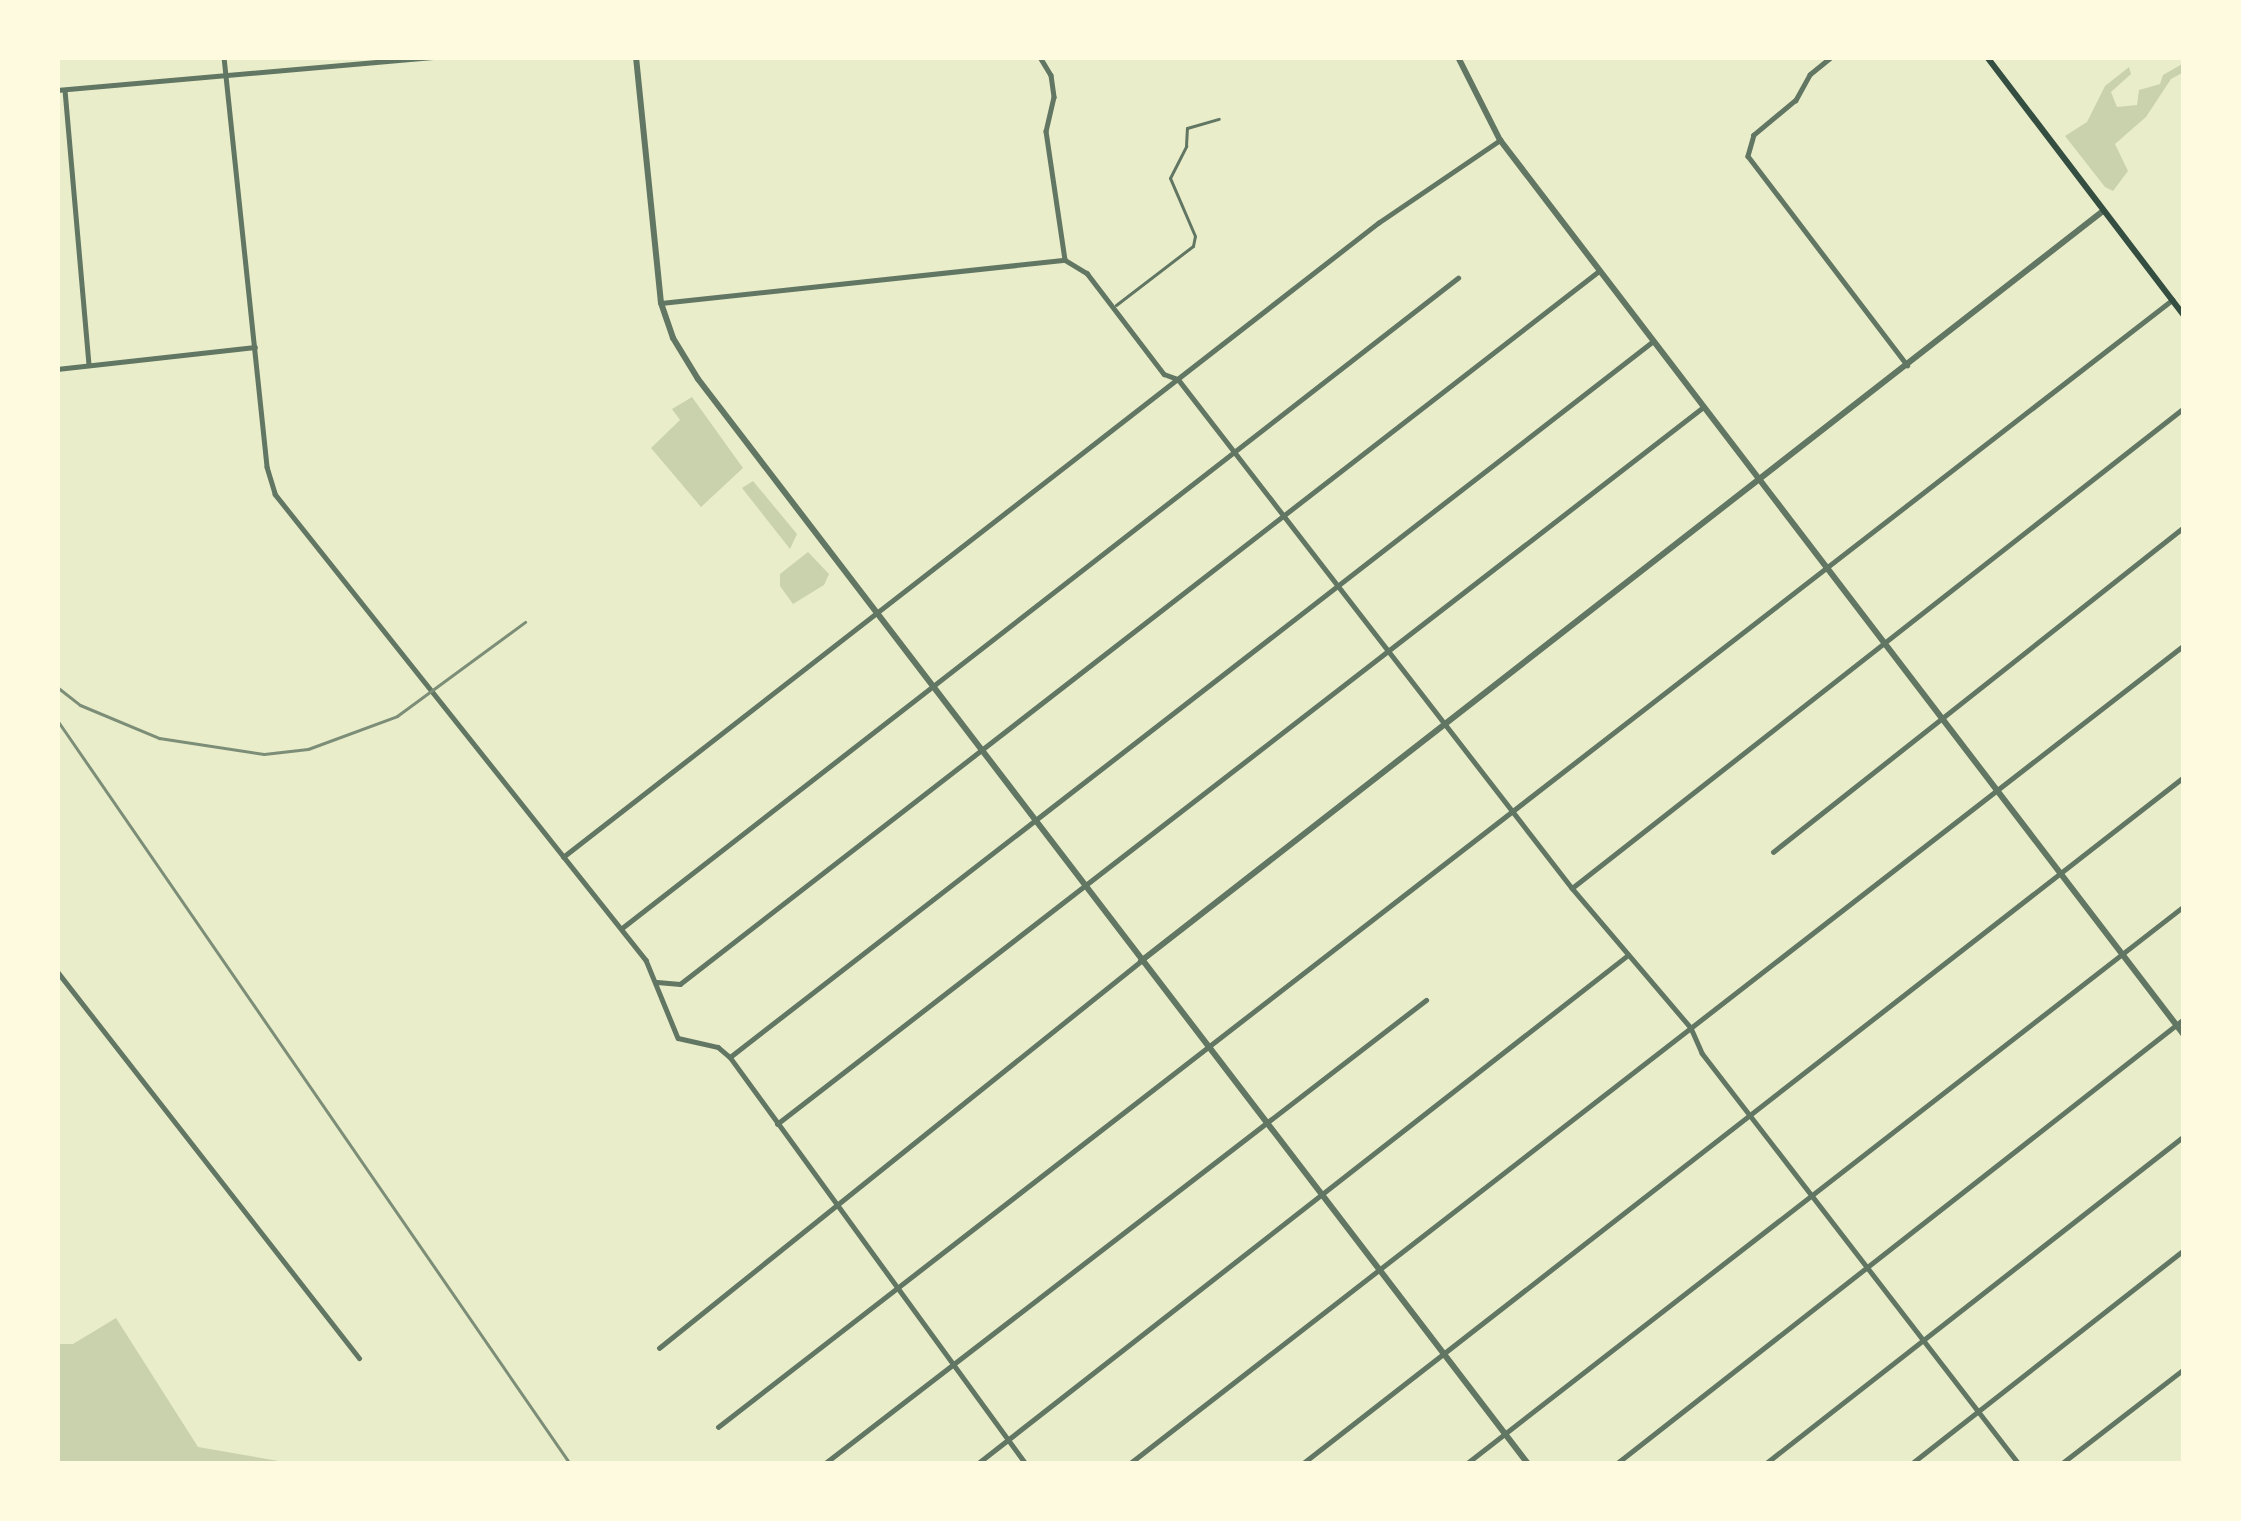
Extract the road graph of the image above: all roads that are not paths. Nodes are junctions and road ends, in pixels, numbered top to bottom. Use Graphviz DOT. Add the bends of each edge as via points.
graph roads {
  1 [pos="224,57"];
  2 [pos="436,57"];
  3 [pos="636,57"];
  4 [pos="1040,57"];
  5 [pos="1458,57"];
  6 [pos="1832,57"];
  7 [pos="1987,57"];
  8 [pos="226,78"];
  9 [pos="61,90"];
  10 [pos="1220,119"];
  11 [pos="1500,140"];
  12 [pos="2104,211"];
  13 [pos="1065,260"];
  14 [pos="1599,272"];
  15 [pos="1458,278"];
  16 [pos="2172,300"];
  17 [pos="661,303"];
  18 [pos="1116,305"];
  19 [pos="2184,316"];
  20 [pos="1652,342"];
  21 [pos="255,347"];
  22 [pos="89,365"];
  23 [pos="1906,365"];
  24 [pos="57,369"];
  25 [pos="1178,379"];
  26 [pos="1702,408"];
  27 [pos="2184,408"];
  28 [pos="1235,451"];
  29 [pos="1758,480"];
  30 [pos="1286,518"];
  31 [pos="2184,527"];
  32 [pos="1827,569"];
  33 [pos="1336,583"];
  34 [pos="876,616"];
  35 [pos="1882,641"];
  36 [pos="2184,645"];
  37 [pos="1388,651"];
  38 [pos="930,686"];
  39 [pos="1942,718"];
  40 [pos="1444,725"];
  41 [pos="982,754"];
  42 [pos="2184,777"];
  43 [pos="1997,790"];
  44 [pos="1512,810"];
  45 [pos="1034,822"];
  46 [pos="1773,851"];
  47 [pos="563,857"];
  48 [pos="2061,874"];
  49 [pos="1084,887"];
  50 [pos="1572,888"];
  51 [pos="2184,906"];
  52 [pos="622,928"];
  53 [pos="2122,954"];
  54 [pos="1628,956"];
  55 [pos="1141,961"];
  56 [pos="57,971"];
  57 [pos="657,982"];
  58 [pos="1426,1000"];
  59 [pos="2180,1022"];
  60 [pos="1691,1028"];
  61 [pos="2184,1035"];
  62 [pos="1208,1048"];
  63 [pos="730,1057"];
  64 [pos="1752,1115"];
  65 [pos="1266,1122"];
  66 [pos="777,1124"];
  67 [pos="2184,1136"];
  68 [pos="1814,1192"];
  69 [pos="1322,1195"];
  70 [pos="836,1207"];
  71 [pos="2184,1250"];
  72 [pos="1868,1266"];
  73 [pos="1379,1270"];
  74 [pos="896,1291"];
  75 [pos="1926,1339"];
  76 [pos="658,1348"];
  77 [pos="1443,1353"];
  78 [pos="359,1358"];
  79 [pos="951,1367"];
  80 [pos="2184,1369"];
  81 [pos="1978,1410"];
  82 [pos="718,1427"];
  83 [pos="1505,1434"];
  84 [pos="1008,1440"];
  85 [pos="824,1464"];
  86 [pos="977,1464"];
  87 [pos="1026,1464"];
  88 [pos="1129,1464"];
  89 [pos="1302,1464"];
  90 [pos="1466,1464"];
  91 [pos="1528,1464"];
  92 [pos="1616,1464"];
  93 [pos="1765,1464"];
  94 [pos="1911,1464"];
  95 [pos="2019,1464"];
  96 [pos="2061,1464"];
  1 -- 8 [label="street"];
  2 -- 8 [label="street"];
  3 -- 17 [label="street"];
  4 -- 13 [label="street" via="1052,75 1046,130"];
  5 -- 11 [label="street"];
  6 -- 23 [label="street" via="1754,135 1748,156"];
  7 -- 12 [label="main road"];
  8 -- 9 [label="street"];
  8 -- 21 [label="street"];
  9 -- 22 [label="street"];
  10 -- 18 [label="lane" via="1187,128 1170,178 1193,246"];
  11 -- 14 [label="street"];
  11 -- 25 [label="street" via="1378,223"];
  12 -- 16 [label="main road"];
  12 -- 23 [label="street"];
  13 -- 17 [label="street"];
  13 -- 18 [label="street"];
  14 -- 20 [label="street"];
  14 -- 30 [label="street"];
  15 -- 28 [label="street"];
  16 -- 19 [label="main road"];
  16 -- 32 [label="street"];
  17 -- 34 [label="street" via="698,379"];
  18 -- 25 [label="street" via="1164,374"];
  20 -- 26 [label="street"];
  20 -- 33 [label="street"];
  21 -- 22 [label="street"];
  21 -- 47 [label="street" via="275,494"];
  22 -- 24 [label="street"];
  23 -- 29 [label="street"];
  25 -- 28 [label="street"];
  25 -- 34 [label="street"];
  26 -- 29 [label="street"];
  26 -- 37 [label="street"];
  27 -- 35 [label="street"];
  28 -- 30 [label="street"];
  28 -- 38 [label="street"];
  29 -- 32 [label="street"];
  29 -- 40 [label="street"];
  30 -- 33 [label="street"];
  30 -- 41 [label="street"];
  31 -- 39 [label="street"];
  32 -- 35 [label="street"];
  32 -- 44 [label="street"];
  33 -- 37 [label="street"];
  33 -- 45 [label="street"];
  34 -- 38 [label="street"];
  34 -- 47 [label="street"];
  35 -- 39 [label="street"];
  35 -- 50 [label="street"];
  36 -- 43 [label="street"];
  37 -- 40 [label="street"];
  37 -- 49 [label="street"];
  38 -- 41 [label="street"];
  38 -- 52 [label="street"];
  39 -- 43 [label="street"];
  39 -- 46 [label="street"];
  40 -- 44 [label="street"];
  40 -- 55 [label="street"];
  41 -- 45 [label="street"];
  41 -- 57 [label="street" via="680,984"];
  42 -- 48 [label="street"];
  43 -- 48 [label="street"];
  43 -- 60 [label="street"];
  44 -- 50 [label="street"];
  44 -- 62 [label="street"];
  45 -- 49 [label="street"];
  45 -- 63 [label="street"];
  47 -- 52 [label="street"];
  48 -- 53 [label="street"];
  48 -- 64 [label="street"];
  49 -- 55 [label="street"];
  49 -- 66 [label="street"];
  50 -- 54 [label="street"];
  51 -- 53 [label="street"];
  52 -- 57 [label="street"];
  53 -- 59 [label="street"];
  53 -- 68 [label="street"];
  54 -- 60 [label="street"];
  54 -- 69 [label="street"];
  55 -- 62 [label="street"];
  55 -- 70 [label="street"];
  56 -- 78 [label="street"];
  57 -- 63 [label="street" via="678,1038"];
  58 -- 65 [label="street"];
  59 -- 61 [label="street"];
  59 -- 72 [label="street"];
  60 -- 64 [label="street"];
  60 -- 73 [label="street"];
  62 -- 65 [label="street"];
  62 -- 74 [label="street"];
  63 -- 66 [label="street"];
  64 -- 68 [label="street"];
  64 -- 77 [label="street"];
  65 -- 69 [label="street"];
  65 -- 79 [label="street"];
  66 -- 70 [label="street"];
  67 -- 75 [label="street"];
  68 -- 72 [label="street"];
  68 -- 83 [label="street"];
  69 -- 73 [label="street"];
  69 -- 84 [label="street"];
  70 -- 74 [label="street"];
  70 -- 76 [label="street"];
  71 -- 81 [label="street"];
  72 -- 75 [label="street"];
  72 -- 92 [label="street"];
  73 -- 77 [label="street"];
  73 -- 88 [label="street"];
  74 -- 79 [label="street"];
  74 -- 82 [label="street"];
  75 -- 81 [label="street"];
  75 -- 93 [label="street"];
  77 -- 83 [label="street"];
  77 -- 89 [label="street"];
  79 -- 84 [label="street"];
  79 -- 85 [label="street"];
  80 -- 96 [label="street"];
  81 -- 94 [label="street"];
  81 -- 95 [label="street"];
  83 -- 90 [label="street"];
  83 -- 91 [label="street"];
  84 -- 86 [label="street"];
  84 -- 87 [label="street"];
}
